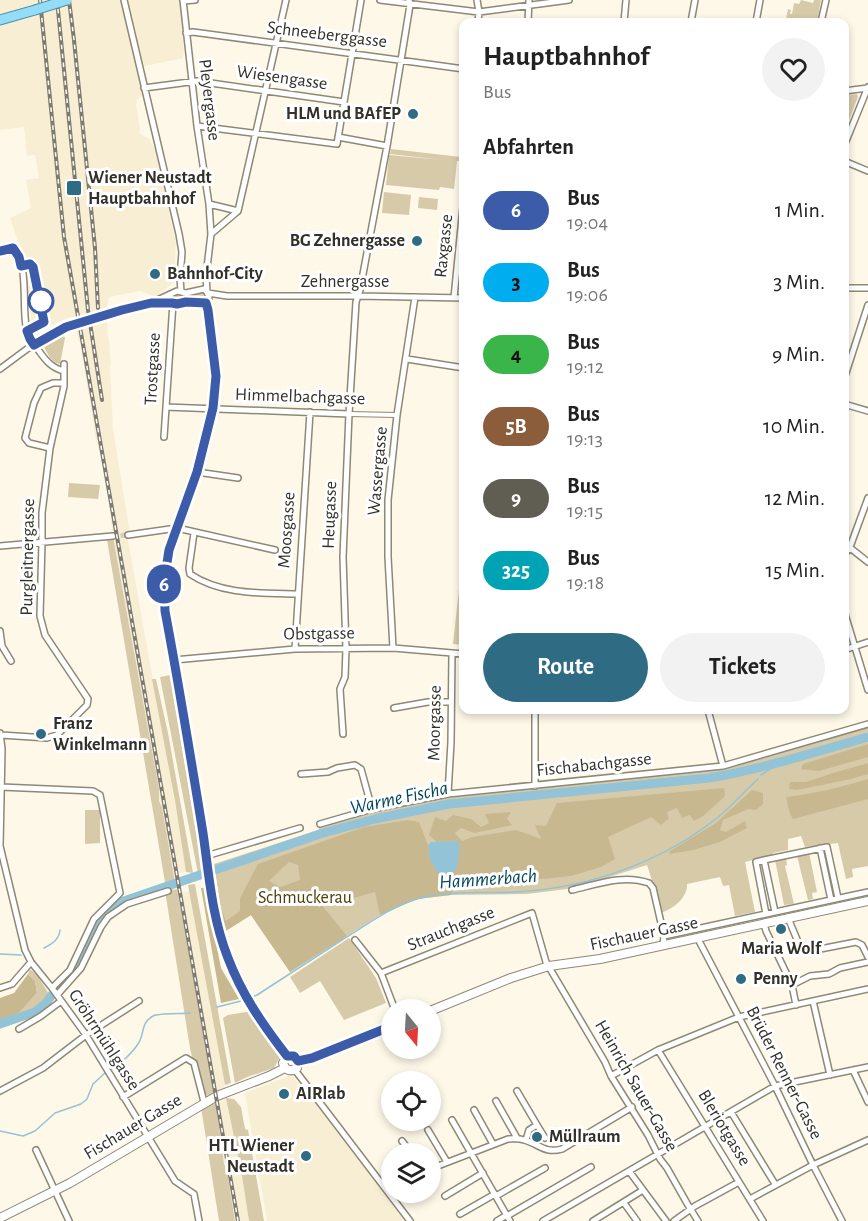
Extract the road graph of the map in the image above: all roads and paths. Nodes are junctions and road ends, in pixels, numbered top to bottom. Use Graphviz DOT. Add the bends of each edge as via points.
graph roads {
  1 [pos="67,0"];
  2 [pos="133,0"];
  3 [pos="195,0"];
  4 [pos="286,0"];
  5 [pos="361,0"];
  6 [pos="380,0"];
  7 [pos="477,0"];
  8 [pos="569,0"];
  9 [pos="626,0"];
  10 [pos="695,0"];
  11 [pos="760,0"];
  12 [pos="826,0"];
  13 [pos="183,1"];
  14 [pos="410,2"];
  15 [pos="125,3"];
  16 [pos="530,3"];
  17 [pos="479,12"];
  18 [pos="478,18"];
  19 [pos="528,18"];
  20 [pos="624,18"];
  21 [pos="692,18"];
  22 [pos="757,18"];
  23 [pos="822,18"];
  24 [pos="0,20"];
  25 [pos="186,33"];
  26 [pos="277,44"];
  27 [pos="351,54"];
  28 [pos="400,60"];
  29 [pos="459,68"];
  30 [pos="191,81"];
  31 [pos="144,88"];
  32 [pos="868,88"];
  33 [pos="849,90"];
  34 [pos="266,91"];
  35 [pos="344,102"];
  36 [pos="197,126"];
  37 [pos="255,133"];
  38 [pos="849,134"];
  39 [pos="338,137"];
  40 [pos="387,146"];
  41 [pos="849,163"];
  42 [pos="868,171"];
  43 [pos="209,204"];
  44 [pos="238,211"];
  45 [pos="211,234"];
  46 [pos="459,248"];
  47 [pos="0,251"];
  48 [pos="180,277"];
  49 [pos="849,288"];
  50 [pos="868,288"];
  51 [pos="206,291"];
  52 [pos="181,292"];
  53 [pos="172,293"];
  54 [pos="227,296"];
  55 [pos="358,296"];
  56 [pos="415,297"];
  57 [pos="454,298"];
  58 [pos="459,298"];
  59 [pos="207,302"];
  60 [pos="151,303"];
  61 [pos="173,303"];
  62 [pos="868,305"];
  63 [pos="111,313"];
  64 [pos="74,324"];
  65 [pos="34,345"];
  66 [pos="406,358"];
  67 [pos="64,364"];
  68 [pos="849,364"];
  69 [pos="459,367"];
  70 [pos="0,369"];
  71 [pos="64,371"];
  72 [pos="64,383"];
  73 [pos="849,405"];
  74 [pos="166,407"];
  75 [pos="213,408"];
  76 [pos="868,411"];
  77 [pos="310,412"];
  78 [pos="349,414"];
  79 [pos="397,415"];
  80 [pos="164,437"];
  81 [pos="50,448"];
  82 [pos="197,472"];
  83 [pos="238,478"];
  84 [pos="868,498"];
  85 [pos="177,528"];
  86 [pos="194,532"];
  87 [pos="128,535"];
  88 [pos="114,536"];
  89 [pos="42,542"];
  90 [pos="0,546"];
  91 [pos="850,547"];
  92 [pos="275,550"];
  93 [pos="868,562"];
  94 [pos="298,594"];
  95 [pos="849,627"];
  96 [pos="0,631"];
  97 [pos="868,642"];
  98 [pos="855,647"];
  99 [pos="393,648"];
  100 [pos="295,649"];
  101 [pos="346,649"];
  102 [pos="849,649"];
  103 [pos="452,653"];
  104 [pos="459,654"];
  105 [pos="11,660"];
  106 [pos="174,660"];
  107 [pos="868,690"];
  108 [pos="451,702"];
  109 [pos="394,708"];
  110 [pos="535,714"];
  111 [pos="709,714"];
  112 [pos="868,724"];
  113 [pos="0,734"];
  114 [pos="343,734"];
  115 [pos="723,766"];
  116 [pos="301,774"];
  117 [pos="535,786"];
  118 [pos="1,787"];
  119 [pos="448,794"];
  120 [pos="372,809"];
  121 [pos="320,824"];
  122 [pos="300,828"];
  123 [pos="820,848"];
  124 [pos="206,856"];
  125 [pos="764,860"];
  126 [pos="572,890"];
  127 [pos="168,891"];
  128 [pos="868,892"];
  129 [pos="838,898"];
  130 [pos="831,900"];
  131 [pos="868,901"];
  132 [pos="775,912"];
  133 [pos="531,913"];
  134 [pos="766,914"];
  135 [pos="788,918"];
  136 [pos="764,924"];
  137 [pos="664,936"];
  138 [pos="698,939"];
  139 [pos="355,940"];
  140 [pos="663,946"];
  141 [pos="868,957"];
  142 [pos="31,962"];
  143 [pos="868,962"];
  144 [pos="549,966"];
  145 [pos="381,973"];
  146 [pos="792,985"];
  147 [pos="0,988"];
  148 [pos="52,988"];
  149 [pos="868,989"];
  150 [pos="57,995"];
  151 [pos="391,999"];
  152 [pos="61,1001"];
  153 [pos="139,1001"];
  154 [pos="813,1001"];
  155 [pos="796,1005"];
  156 [pos="441,1007"];
  157 [pos="739,1017"];
  158 [pos="20,1029"];
  159 [pos="381,1030"];
  160 [pos="86,1035"];
  161 [pos="658,1050"];
  162 [pos="287,1056"];
  163 [pos="298,1061"];
  164 [pos="868,1067"];
  165 [pos="285,1068"];
  166 [pos="295,1070"];
  167 [pos="853,1070"];
  168 [pos="830,1075"];
  169 [pos="612,1076"];
  170 [pos="776,1086"];
  171 [pos="0,1091"];
  172 [pos="518,1091"];
  173 [pos="123,1097"];
  174 [pos="496,1101"];
  175 [pos="204,1102"];
  176 [pos="868,1102"];
  177 [pos="632,1107"];
  178 [pos="474,1110"];
  179 [pos="732,1112"];
  180 [pos="452,1120"];
  181 [pos="537,1125"];
  182 [pos="706,1127"];
  183 [pos="429,1131"];
  184 [pos="148,1137"];
  185 [pos="517,1138"];
  186 [pos="545,1138"];
  187 [pos="526,1140"];
  188 [pos="868,1140"];
  189 [pos="494,1144"];
  190 [pos="36,1150"];
  191 [pos="471,1153"];
  192 [pos="658,1154"];
  193 [pos="447,1162"];
  194 [pos="441,1165"];
  195 [pos="813,1165"];
  196 [pos="591,1167"];
  197 [pos="545,1168"];
  198 [pos="629,1171"];
  199 [pos="483,1173"];
  200 [pos="381,1178"];
  201 [pos="739,1182"];
  202 [pos="776,1184"];
  203 [pos="643,1190"];
  204 [pos="55,1191"];
  205 [pos="496,1195"];
  206 [pos="445,1196"];
  207 [pos="750,1199"];
  208 [pos="400,1203"];
  209 [pos="624,1203"];
  210 [pos="690,1209"];
  211 [pos="460,1214"];
  212 [pos="604,1215"];
  213 [pos="508,1217"];
  214 [pos="0,1218"];
  215 [pos="69,1221"];
  216 [pos="199,1221"];
  217 [pos="410,1221"];
  218 [pos="497,1221"];
  219 [pos="543,1221"];
  220 [pos="593,1221"];
  221 [pos="608,1221"];
  222 [pos="637,1221"];
  223 [pos="666,1221"];
  224 [pos="674,1221"];
  225 [pos="698,1221"];
  226 [pos="763,1221"];
  227 [pos="842,1221"];
  1 -- 24 [label="main road, bridge"];
  2 -- 15 [label="street"];
  3 -- 13 [label="street"];
  4 -- 26 [label="street"];
  5 -- 27 [label="street"];
  6 -- 14 [label="street"];
  7 -- 17 [label="street"];
  8 -- 16 [label="street"];
  9 -- 20 [label="street"];
  10 -- 21 [label="street"];
  11 -- 22 [label="street"];
  12 -- 23 [label="street"];
  13 -- 25 [label="street, Pleyergasse"];
  14 -- 17 [label="street"];
  14 -- 28 [label="street, Heugasse"];
  15 -- 31 [label="street"];
  16 -- 17 [label="street"];
  16 -- 19 [label="street"];
  17 -- 18 [label="street"];
  25 -- 26 [label="street, Schneeberggasse"];
  25 -- 30 [label="street, Pleyergasse"];
  26 -- 27 [label="street, Schneeberggasse"];
  26 -- 34 [label="street"];
  27 -- 28 [label="street, Schneeberggasse"];
  27 -- 35 [label="street"];
  28 -- 29 [label="street, Schneeberggasse"];
  28 -- 40 [label="street, Heugasse"];
  30 -- 31 [label="street, Wiesengasse"];
  30 -- 34 [label="street, Wiesengasse"];
  30 -- 36 [label="street, Pleyergasse"];
  31 -- 48 [label="street" via="181,246"];
  32 -- 33 [label="street"];
  32 -- 38 [label="street"];
  34 -- 35 [label="street, Wiesengasse"];
  34 -- 37 [label="street"];
  35 -- 39 [label="street"];
  36 -- 37 [label="street"];
  36 -- 43 [label="street, Pleyergasse"];
  37 -- 39 [label="street" via="337,144"];
  37 -- 44 [label="street"];
  39 -- 40 [label="street"];
  40 -- 55 [label="street, Heugasse"];
  41 -- 42 [label="street"];
  43 -- 44 [label="street"];
  43 -- 45 [label="street, Pleyergasse"];
  44 -- 45 [label="street"];
  45 -- 51 [label="street, Pleyergasse"];
  46 -- 57 [label="street, Raxgasse"];
  47 -- 65 [label="street" via="13,248 19,257 25,323"];
  48 -- 52 [label="street"];
  48 -- 53 [label="street"];
  49 -- 50 [label="street"];
  51 -- 52 [label="street, Zehnergasse"];
  51 -- 54 [label="street, Zehnergasse"];
  51 -- 59 [label="street, Pleyergasse"];
  52 -- 53 [label="street, Zehnergasse"];
  53 -- 60 [label="street"];
  53 -- 61 [label="street, Trostgasse"];
  54 -- 55 [label="street, Zehnergasse"];
  54 -- 59 [label="street, Zehnergasse"];
  55 -- 56 [label="street, Zehnergasse"];
  55 -- 78 [label="street, Heugasse"];
  56 -- 57 [label="street, Zehnergasse"];
  56 -- 66 [label="street, Wassergasse"];
  57 -- 58 [label="street, Zehnergasse"];
  59 -- 61 [label="street, Zehnergasse"];
  59 -- 75 [label="street, Pleyergasse" via="216,376"];
  60 -- 61 [label="street"];
  60 -- 63 [label="street"];
  61 -- 74 [label="street, Trostgasse"];
  62 -- 68 [label="street"];
  64 -- 65 [label="street"];
  65 -- 70 [label="street"];
  65 -- 71 [label="street" via="54,368"];
  66 -- 69 [label="street"];
  66 -- 79 [label="street, Wassergasse"];
  67 -- 71 [label="street, Purgleitnergasse"];
  71 -- 72 [label="street, Purgleitnergasse"];
  72 -- 81 [label="street, Purgleitnergasse"];
  72 -- 81 [label="street" via="53,382 42,388 25,438 29,443"];
  73 -- 76 [label="street"];
  74 -- 75 [label="street, Himmelbachgasse"];
  74 -- 80 [label="street, Trostgasse"];
  75 -- 77 [label="street, Himmelbachgasse"];
  75 -- 82 [label="street, Pleyergasse"];
  77 -- 78 [label="street, Himmelbachgasse"];
  77 -- 94 [label="street, Moosgasse"];
  78 -- 79 [label="street, Himmelbachgasse"];
  78 -- 101 [label="street, Heugasse" via="343,557"];
  79 -- 99 [label="street, Wassergasse" via="388,500"];
  81 -- 89 [label="street, Purgleitnergasse"];
  82 -- 83 [label="street"];
  82 -- 85 [label="street, Pleyergasse"];
  84 -- 91 [label="street"];
  85 -- 86 [label="street"];
  85 -- 87 [label="street"];
  85 -- 106 [label="street, Pleyergasse" via="164,582"];
  86 -- 92 [label="street"];
  86 -- 94 [label="street" via="189,568 190,574 200,581 239,592"];
  88 -- 89 [label="street"];
  89 -- 90 [label="street"];
  89 -- 113 [label="street, Purgleitnergasse" via="40,616 45,635 88,699 87,705 57,735 47,738"];
  91 -- 93 [label="street"];
  94 -- 100 [label="street, Moosgasse"];
  95 -- 98 [label="street"];
  96 -- 105 [label="street" via="2,646"];
  97 -- 98 [label="street"];
  98 -- 102 [label="street"];
  98 -- 107 [label="street"];
  99 -- 101 [label="street, Obstgasse"];
  99 -- 103 [label="street, Obstgasse"];
  100 -- 101 [label="street, Obstgasse"];
  100 -- 106 [label="street, Obstgasse"];
  101 -- 114 [label="street, Heugasse" via="345,677 340,688"];
  103 -- 104 [label="street, Obstgasse"];
  103 -- 108 [label="street, Moorgasse"];
  106 -- 124 [label="street, Pleyergasse"];
  108 -- 109 [label="street"];
  108 -- 119 [label="street, Moorgasse"];
  110 -- 117 [label="street"];
  111 -- 115 [label="street"];
  112 -- 115 [label="street, Fischabachgasse"];
  113 -- 118 [label="street, Gröhrmühlgasse"];
  115 -- 117 [label="street, Fischabachgasse"];
  116 -- 120 [label="street" via="355,765 361,768"];
  117 -- 119 [label="street, Fischabachgasse"];
  118 -- 142 [label="street, Gröhrmühlgasse" via="0,846"];
  118 -- 148 [label="street" via="93,791 100,795 120,893 94,919 70,970"];
  119 -- 120 [label="street, Fischabachgasse"];
  120 -- 121 [label="street, Fischabachgasse"];
  122 -- 124 [label="street"];
  123 -- 125 [label="street"];
  123 -- 129 [label="street" via="827,847"];
  123 -- 130 [label="street"];
  124 -- 162 [label="street, Pleyergasse" via="215,915 228,958 261,1023"];
  125 -- 132 [label="street"];
  125 -- 134 [label="street" via="756,862"];
  126 -- 137 [label="street" via="622,878 649,883"];
  127 -- 150 [label="street" via="128,904 108,917 81,968"];
  128 -- 129 [label="street"];
  129 -- 130 [label="street"];
  130 -- 132 [label="street"];
  131 -- 135 [label="main road, Fischauer Gasse"];
  132 -- 134 [label="street"];
  133 -- 144 [label="street, Heinrich Sauer-Gasse"];
  133 -- 145 [label="street, Strauchgasse"];
  134 -- 137 [label="street"];
  135 -- 136 [label="main road, Fischauer Gasse"];
  135 -- 141 [label="street" via="805,952 856,942"];
  136 -- 138 [label="main road, Fischauer Gasse"];
  136 -- 146 [label="street"];
  137 -- 140 [label="street"];
  138 -- 140 [label="main road, Fischauer Gasse"];
  138 -- 157 [label="street, Brüder Renner-Gasse"];
  139 -- 145 [label="street"];
  140 -- 144 [label="main road, Fischauer Gasse"];
  142 -- 147 [label="street" via="12,984"];
  142 -- 148 [label="street, Gröhrmühlgasse"];
  143 -- 146 [label="street" via="810,976"];
  144 -- 156 [label="main road, Fischauer Gasse"];
  144 -- 169 [label="street, Heinrich Sauer-Gasse"];
  145 -- 151 [label="street"];
  146 -- 155 [label="street"];
  148 -- 150 [label="street, Gröhrmühlgasse"];
  149 -- 154 [label="street"];
  150 -- 152 [label="street, Gröhrmühlgasse"];
  152 -- 158 [label="street"];
  152 -- 160 [label="street, Gröhrmühlgasse"];
  153 -- 160 [label="street"];
  154 -- 155 [label="street"];
  154 -- 168 [label="street"];
  155 -- 157 [label="street"];
  157 -- 161 [label="street"];
  157 -- 170 [label="street, Brüder Renner-Gasse"];
  159 -- 163 [label="main road"];
  160 -- 171 [label="street" via="43,1068"];
  160 -- 173 [label="street, Gröhrmühlgasse"];
  161 -- 169 [label="street"];
  161 -- 182 [label="street, Bleriotgasse"];
  162 -- 163 [label="main road"];
  162 -- 165 [label="main road" via="283,1060"];
  163 -- 166 [label="main road"];
  164 -- 167 [label="street"];
  165 -- 166 [label="main road"];
  165 -- 175 [label="main road, Fischauer Gasse"];
  166 -- 200 [label="street"];
  167 -- 168 [label="street"];
  167 -- 176 [label="street"];
  168 -- 170 [label="street"];
  169 -- 177 [label="street, Heinrich Sauer-Gasse"];
  170 -- 179 [label="street"];
  170 -- 195 [label="street, Brüder Renner-Gasse"];
  172 -- 181 [label="street"];
  173 -- 175 [label="street" via="186,1058 194,1063"];
  173 -- 184 [label="street, Gröhrmühlgasse"];
  174 -- 185 [label="street"];
  175 -- 184 [label="main road, Fischauer Gasse"];
  177 -- 187 [label="street" via="554,1152"];
  177 -- 192 [label="street, Heinrich Sauer-Gasse"];
  178 -- 189 [label="street"];
  179 -- 182 [label="street"];
  179 -- 202 [label="street"];
  180 -- 191 [label="street"];
  181 -- 186 [label="street"];
  181 -- 187 [label="street" via="529,1130"];
  182 -- 192 [label="street"];
  182 -- 201 [label="street, Bleriotgasse"];
  183 -- 193 [label="street"];
  184 -- 204 [label="main road, Fischauer Gasse"];
  184 -- 216 [label="street, Gröhrmühlgasse" via="175,1181 194,1194"];
  185 -- 187 [label="street"];
  185 -- 189 [label="street"];
  188 -- 195 [label="street"];
  189 -- 191 [label="street"];
  190 -- 204 [label="street"];
  191 -- 193 [label="street"];
  191 -- 199 [label="street"];
  192 -- 198 [label="street"];
  192 -- 210 [label="street, Heinrich Sauer-Gasse"];
  193 -- 194 [label="street"];
  195 -- 202 [label="street"];
  195 -- 227 [label="street, Brüder Renner-Gasse"];
  196 -- 213 [label="street"];
  197 -- 205 [label="street"];
  198 -- 203 [label="street"];
  198 -- 219 [label="street"];
  199 -- 205 [label="street"];
  199 -- 206 [label="street"];
  201 -- 207 [label="street, Bleriotgasse"];
  201 -- 210 [label="street"];
  202 -- 207 [label="street"];
  203 -- 209 [label="street"];
  203 -- 223 [label="street"];
  204 -- 214 [label="main road, Fischauer Gasse"];
  204 -- 215 [label="street"];
  205 -- 211 [label="street"];
  205 -- 213 [label="street"];
  207 -- 226 [label="street, Bleriotgasse"];
  208 -- 217 [label="street"];
  209 -- 212 [label="street"];
  209 -- 222 [label="street"];
  210 -- 224 [label="street"];
  210 -- 225 [label="street, Heinrich Sauer-Gasse"];
  212 -- 220 [label="street"];
  212 -- 221 [label="street"];
  213 -- 218 [label="street"];
}
